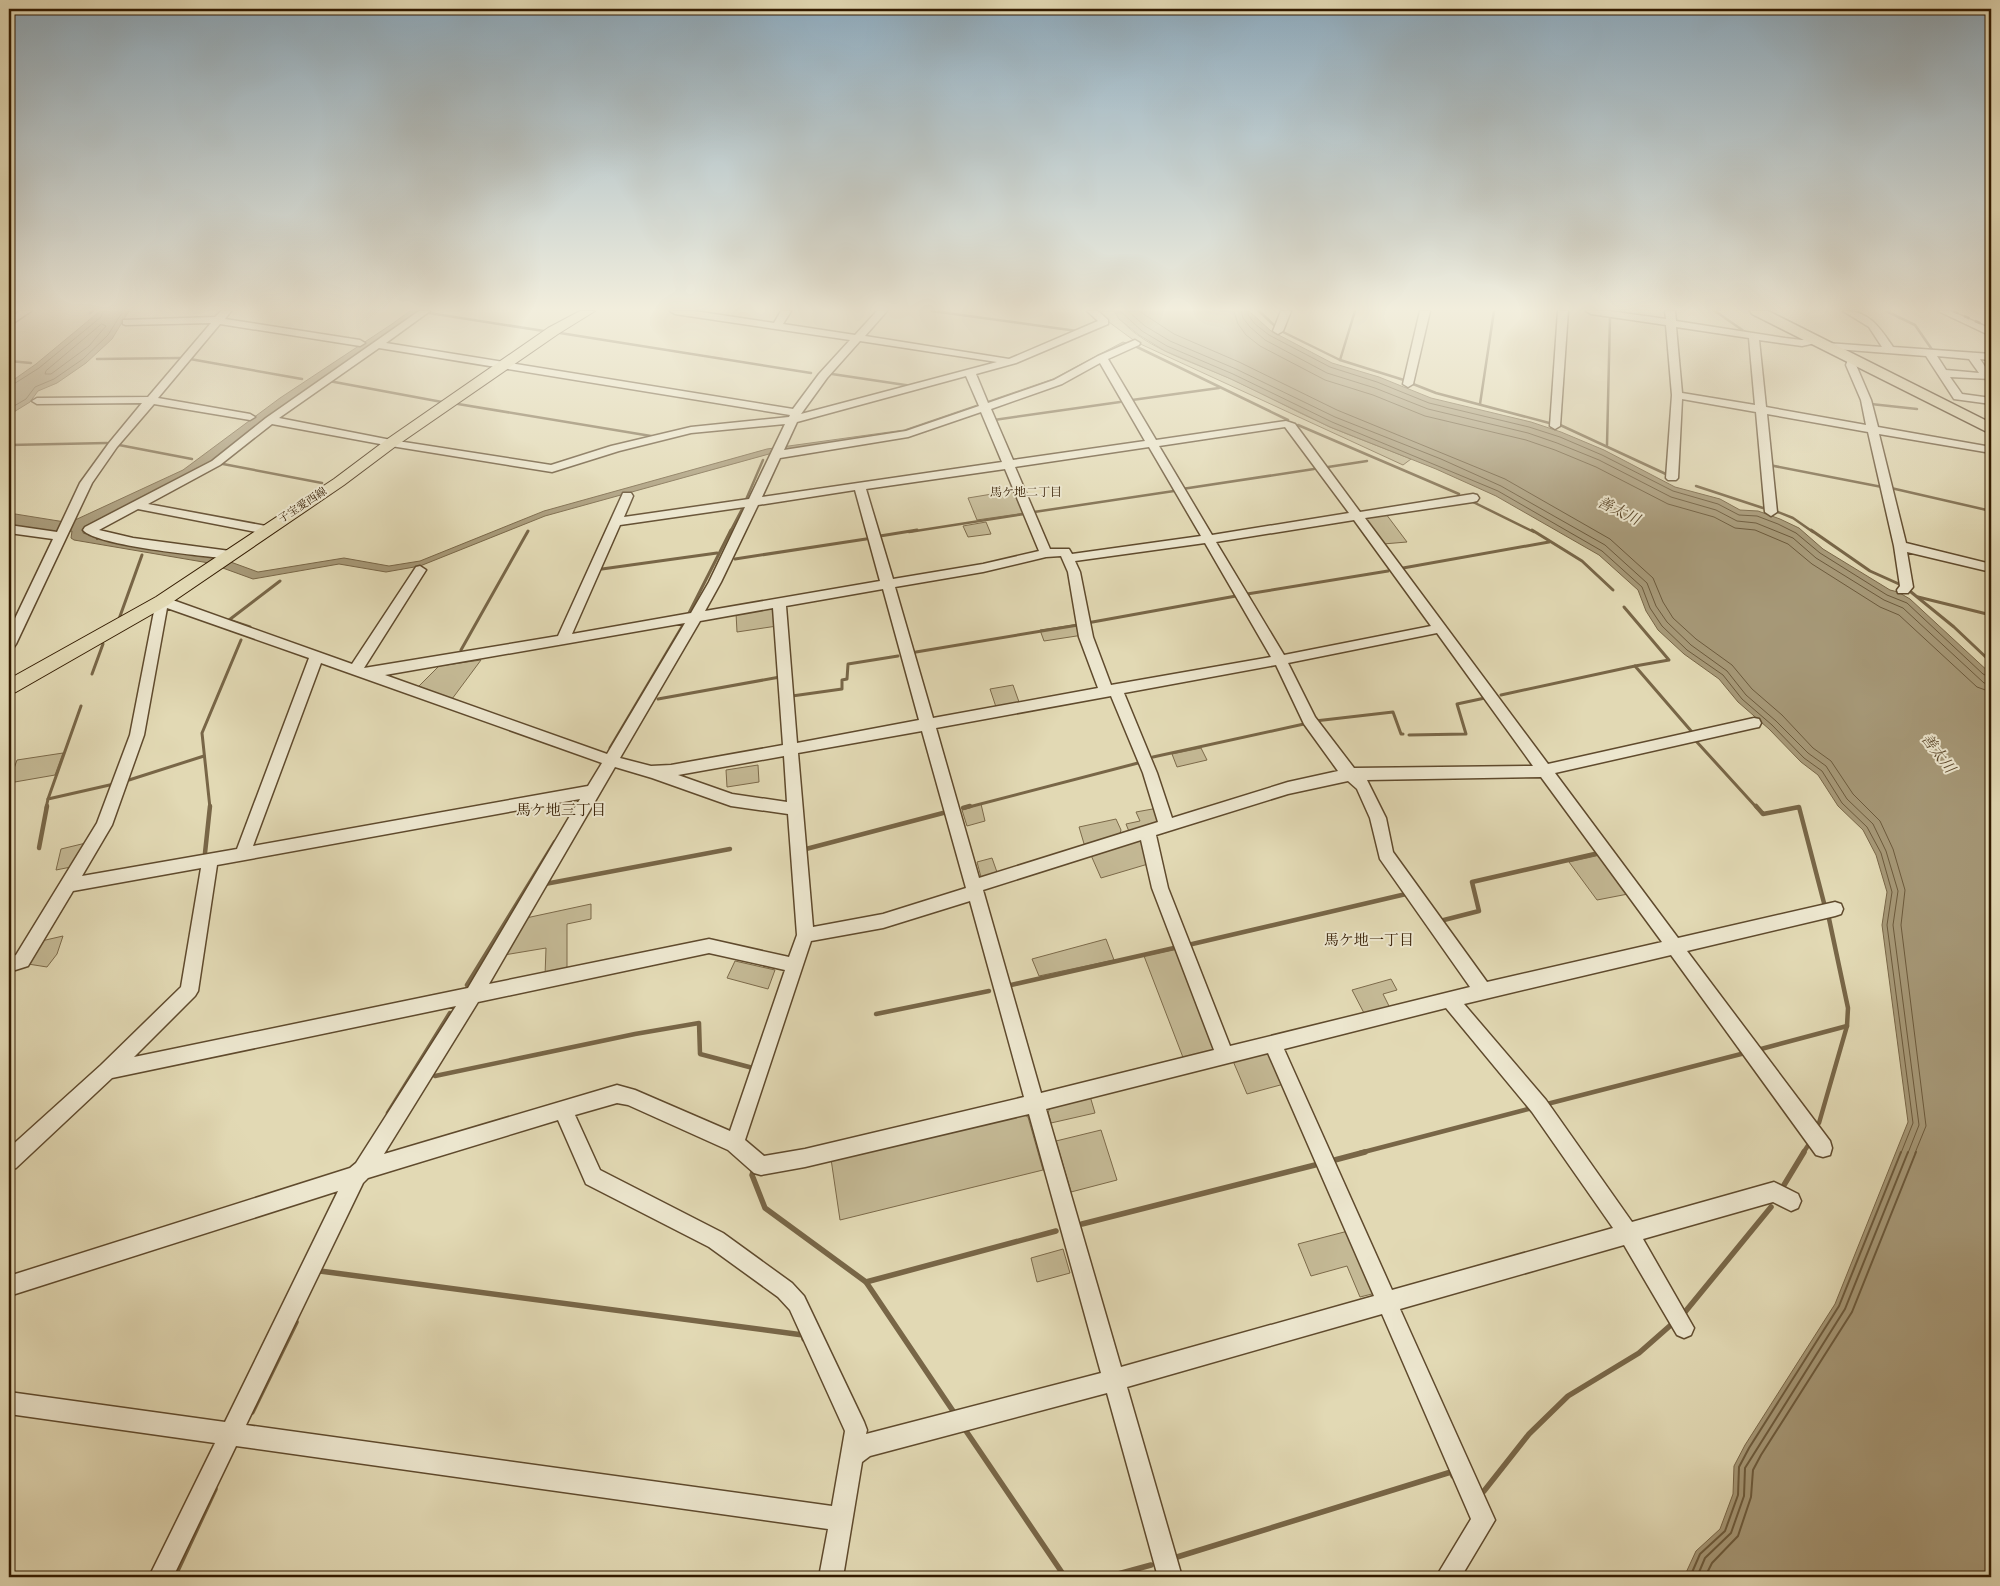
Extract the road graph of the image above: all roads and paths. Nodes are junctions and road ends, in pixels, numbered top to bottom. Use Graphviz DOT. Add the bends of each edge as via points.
graph roads {
  1 [pos="164,385"];
  2 [pos="321,385"];
  3 [pos="475,385"];
  4 [pos="618,385"];
  5 [pos="816,385"];
  6 [pos="921,385"];
  7 [pos="975,385"];
  8 [pos="1048,385"];
  9 [pos="1118,385"];
  10 [pos="1558,385"];
  11 [pos="1676,385"];
  12 [pos="1759,385"];
  13 [pos="1859,385"];
  14 [pos="1904,385"];
  15 [pos="1950,385"];
  16 [pos="1677,395"];
  17 [pos="151,400"];
  18 [pos="37,401"];
  19 [pos="1991,401"];
  20 [pos="983,405"];
  21 [pos="1761,410"];
  22 [pos="794,416"];
  23 [pos="250,418"];
  24 [pos="270,420"];
  25 [pos="1555,426"];
  26 [pos="1991,429"];
  27 [pos="1873,430"];
  28 [pos="391,443"];
  29 [pos="1152,444"];
  30 [pos="1991,450"];
  31 [pos="778,451"];
  32 [pos="1009,465"];
  33 [pos="1672,478"];
  34 [pos="860,487"];
  35 [pos="627,496"];
  36 [pos="1473,498"];
  37 [pos="754,503"];
  38 [pos="137,505"];
  39 [pos="1772,512"];
  40 [pos="1357,516"];
  41 [pos="615,522"];
  42 [pos="9,529"];
  43 [pos="266,530"];
  44 [pos="59,536"];
  45 [pos="1208,539"];
  46 [pos="1900,546"];
  47 [pos="1046,553"];
  48 [pos="230,555"];
  49 [pos="1068,558"];
  50 [pos="1991,568"];
  51 [pos="420,570"];
  52 [pos="888,583"];
  53 [pos="1903,590"];
  54 [pos="162,601"];
  55 [pos="778,602"];
  56 [pos="696,616"];
  57 [pos="1441,628"];
  58 [pos="563,639"];
  59 [pos="9,644"];
  60 [pos="316,656"];
  61 [pos="1280,660"];
  62 [pos="361,671"];
  63 [pos="9,687"];
  64 [pos="1110,690"];
  65 [pos="927,723"];
  66 [pos="1754,723"];
  67 [pos="789,748"];
  68 [pos="612,762"];
  69 [pos="1546,770"];
  70 [pos="651,772"];
  71 [pos="1353,774"];
  72 [pos="594,791"];
  73 [pos="794,809"];
  74 [pos="1167,826"];
  75 [pos="1147,832"];
  76 [pos="243,853"];
  77 [pos="210,860"];
  78 [pos="68,885"];
  79 [pos="975,889"];
  80 [pos="1835,909"];
  81 [pos="805,935"];
  82 [pos="1675,946"];
  83 [pos="9,965"];
  84 [pos="794,965"];
  85 [pos="1483,991"];
  86 [pos="473,994"];
  87 [pos="1450,1000"];
  88 [pos="1273,1044"];
  89 [pos="1225,1055"];
  90 [pos="107,1071"];
  91 [pos="1036,1103"];
  92 [pos="563,1110"];
  93 [pos="735,1143"];
  94 [pos="1823,1148"];
  95 [pos="9,1161"];
  96 [pos="359,1173"];
  97 [pos="1791,1201"];
  98 [pos="1628,1233"];
  99 [pos="9,1286"];
  100 [pos="1386,1302"];
  101 [pos="1684,1328"];
  102 [pos="1114,1380"];
  103 [pos="9,1403"];
  104 [pos="231,1435"];
  105 [pos="852,1456"];
  106 [pos="841,1519"];
  107 [pos="161,1577"];
  108 [pos="832,1577"];
  109 [pos="1170,1577"];
  110 [pos="1448,1577"];
  1 -- 17 [label="street"];
  2 -- 24 [label="street"];
  3 -- 28 [label="main road, 子宝愛西線"];
  4 -- 22 [label="street"];
  5 -- 22 [label="street"];
  6 -- 22 [label="street"];
  7 -- 20 [label="street"];
  8 -- 20 [label="street"];
  9 -- 29 [label="street"];
  10 -- 25 [label="street"];
  11 -- 16 [label="street"];
  12 -- 21 [label="street"];
  13 -- 27 [label="street"];
  14 -- 26 [label="highway"];
  15 -- 19 [label="street" via="1958,397"];
  16 -- 21 [label="street"];
  16 -- 33 [label="street"];
  17 -- 18 [label="street"];
  17 -- 23 [label="street"];
  17 -- 44 [label="street" via="97,466"];
  20 -- 31 [label="street" via="908,434"];
  20 -- 32 [label="street"];
  21 -- 27 [label="street"];
  21 -- 39 [label="street"];
  22 -- 28 [label="street" via="691,430 615,448 552,469"];
  22 -- 31 [label="street"];
  24 -- 28 [label="street"];
  24 -- 38 [label="street" via="216,463"];
  27 -- 30 [label="street"];
  27 -- 46 [label="street"];
  28 -- 43 [label="main road, 子宝愛西線" via="340,482"];
  29 -- 32 [label="street"];
  29 -- 40 [label="street" via="1292,423 1291,426"];
  29 -- 45 [label="street"];
  31 -- 37 [label="street"];
  32 -- 34 [label="street"];
  32 -- 47 [label="street"];
  34 -- 37 [label="street"];
  34 -- 52 [label="street"];
  35 -- 41 [label="street"];
  36 -- 40 [label="street"];
  37 -- 41 [label="street"];
  37 -- 56 [label="street"];
  38 -- 43 [label="street"];
  38 -- 48 [label="street" via="89,530 113,538"];
  40 -- 45 [label="street"];
  40 -- 57 [label="street"];
  41 -- 58 [label="street"];
  42 -- 44 [label="street"];
  43 -- 48 [label="main road, 子宝愛西線"];
  44 -- 59 [label="street"];
  45 -- 49 [label="street"];
  45 -- 61 [label="street"];
  46 -- 50 [label="street"];
  46 -- 53 [label="street" via="1907,587"];
  47 -- 49 [label="street" via="1065,552"];
  47 -- 52 [label="street" via="983,568"];
  48 -- 54 [label="main road, 子宝愛西線"];
  49 -- 64 [label="street" via="1074,572 1086,637"];
  51 -- 62 [label="street"];
  52 -- 55 [label="street"];
  52 -- 65 [label="street"];
  54 -- 60 [label="street"];
  54 -- 63 [label="main road, 子宝愛西線"];
  54 -- 78 [label="street" via="137,735 104,825"];
  55 -- 56 [label="street"];
  55 -- 67 [label="street"];
  56 -- 58 [label="street"];
  56 -- 68 [label="street"];
  57 -- 61 [label="street"];
  57 -- 69 [label="street"];
  58 -- 62 [label="street"];
  60 -- 62 [label="street"];
  60 -- 76 [label="street"];
  61 -- 64 [label="street"];
  61 -- 71 [label="street" via="1309,720 1344,768"];
  62 -- 68 [label="street"];
  64 -- 65 [label="street"];
  64 -- 74 [label="street" via="1150,774"];
  65 -- 67 [label="street"];
  65 -- 79 [label="street"];
  66 -- 69 [label="street"];
  67 -- 70 [label="street" via="672,771"];
  67 -- 73 [label="street"];
  68 -- 70 [label="street"];
  68 -- 72 [label="street"];
  69 -- 71 [label="street"];
  69 -- 82 [label="street"];
  70 -- 73 [label="street" via="731,800"];
  71 -- 74 [label="street" via="1288,788"];
  71 -- 85 [label="street" via="1363,785 1378,818 1386,854"];
  72 -- 76 [label="street"];
  72 -- 86 [label="street"];
  73 -- 81 [label="street"];
  74 -- 75 [label="street"];
  75 -- 79 [label="street"];
  75 -- 89 [label="street" via="1160,888"];
  76 -- 77 [label="street"];
  77 -- 78 [label="street"];
  77 -- 90 [label="street" via="190,991"];
  78 -- 83 [label="street" via="22,961"];
  79 -- 81 [label="street" via="883,921"];
  79 -- 91 [label="street"];
  80 -- 82 [label="street"];
  81 -- 84 [label="street"];
  82 -- 85 [label="street"];
  82 -- 94 [label="street"];
  84 -- 86 [label="street" via="709,946"];
  84 -- 93 [label="street"];
  85 -- 87 [label="street"];
  86 -- 90 [label="street"];
  86 -- 96 [label="street"];
  87 -- 88 [label="street"];
  87 -- 98 [label="street" via="1539,1106"];
  88 -- 89 [label="street"];
  88 -- 100 [label="street"];
  89 -- 91 [label="street"];
  90 -- 95 [label="street"];
  91 -- 93 [label="street" via="761,1166"];
  91 -- 102 [label="street"];
  92 -- 93 [label="street" via="617,1094 629,1096"];
  92 -- 96 [label="street"];
  92 -- 105 [label="street" via="593,1177 716,1240 785,1290 797,1303 856,1430"];
  96 -- 99 [label="street"];
  96 -- 104 [label="street"];
  97 -- 98 [label="street" via="1774,1192"];
  98 -- 100 [label="street"];
  98 -- 101 [label="street"];
  100 -- 102 [label="street"];
  100 -- 110 [label="street" via="1483,1520"];
  102 -- 105 [label="street" via="864,1446"];
  102 -- 109 [label="street"];
  103 -- 104 [label="street"];
  104 -- 106 [label="street"];
  104 -- 107 [label="street"];
  105 -- 106 [label="street"];
  106 -- 108 [label="street"];
}
